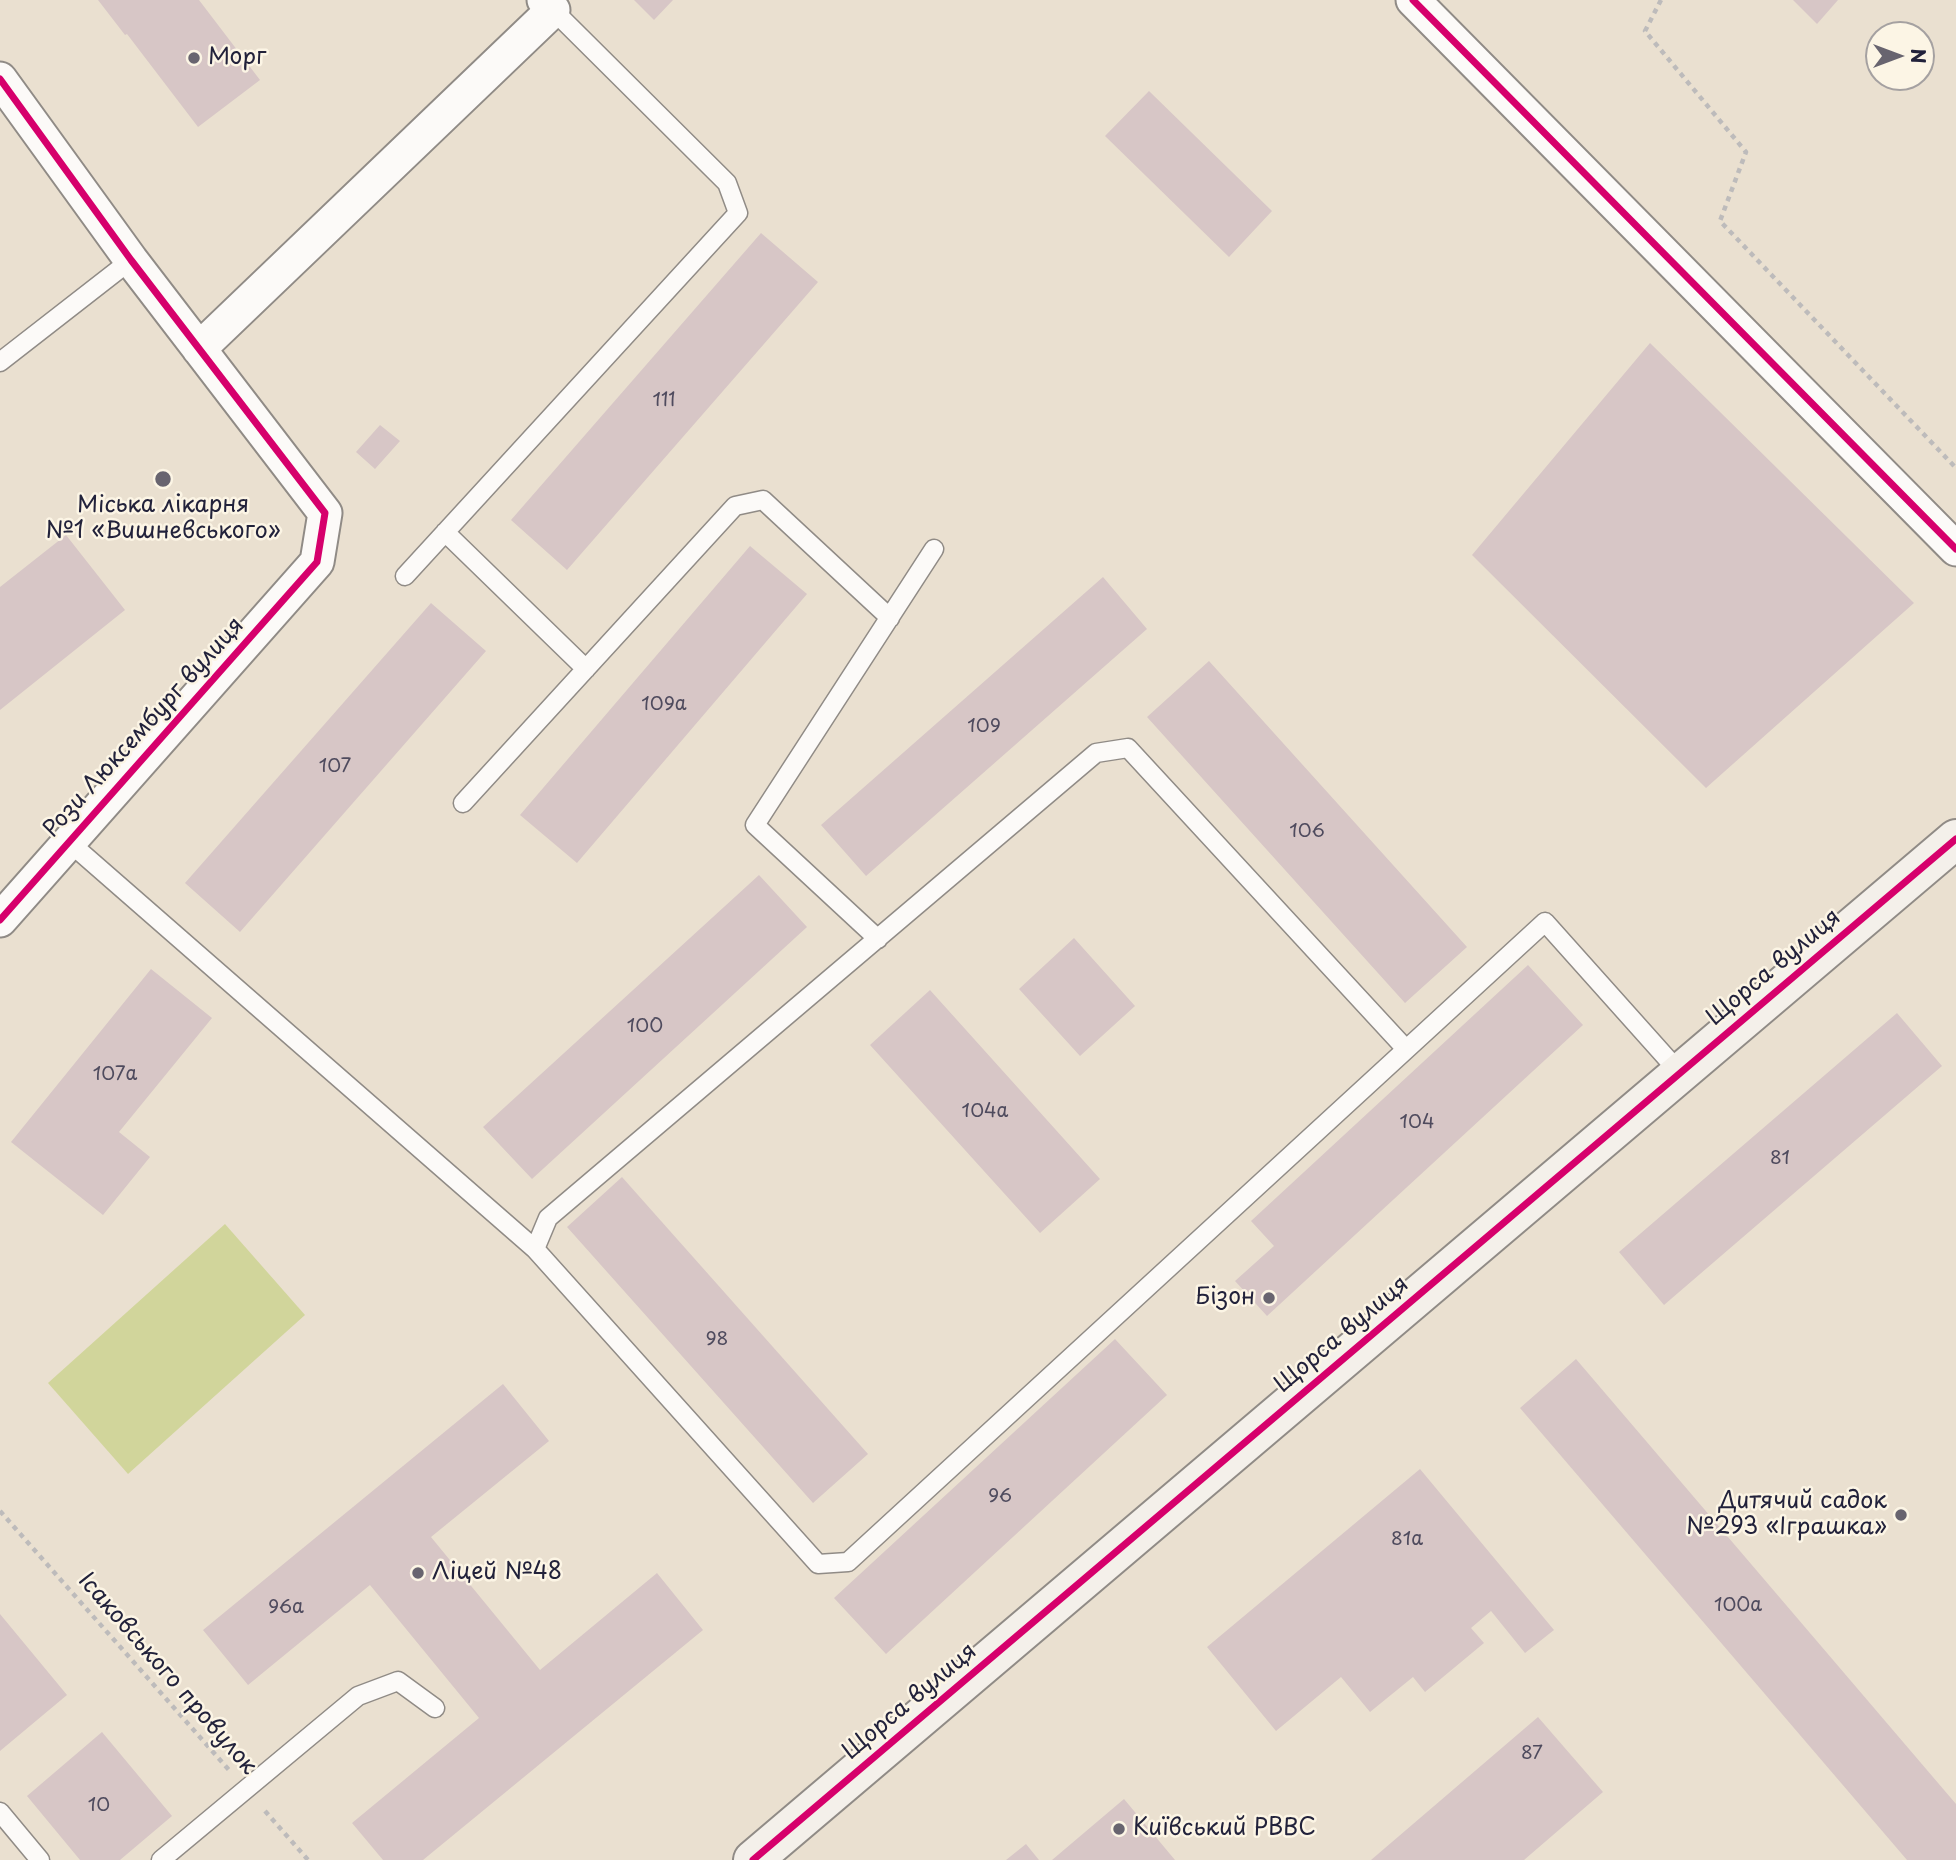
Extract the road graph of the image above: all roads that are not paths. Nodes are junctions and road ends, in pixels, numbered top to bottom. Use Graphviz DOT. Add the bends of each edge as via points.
graph roads {
  1 [pos="1413,0"];
  2 [pos="549,5"];
  3 [pos="0,79"];
  4 [pos="131,260"];
  5 [pos="199,349"];
  6 [pos="0,362"];
  7 [pos="445,532"];
  8 [pos="1956,548"];
  9 [pos="934,550"];
  10 [pos="405,576"];
  11 [pos="890,618"];
  12 [pos="586,669"];
  13 [pos="463,803"];
  14 [pos="1956,839"];
  15 [pos="69,842"];
  16 [pos="0,920"];
  17 [pos="878,939"];
  18 [pos="1405,1048"];
  19 [pos="1680,1073"];
  20 [pos="535,1249"];
  21 [pos="435,1708"];
  22 [pos="0,1812"];
  23 [pos="40,1860"];
  24 [pos="161,1860"];
  25 [pos="753,1860"];
  1 -- 8 [label="street"];
  2 -- 5 [label="street"];
  2 -- 7 [label="lane" via="727,183 738,213"];
  3 -- 4 [label="street"];
  4 -- 5 [label="street"];
  4 -- 6 [label="lane"];
  5 -- 15 [label="street, Рози Люксембург вулиця" via="325,513 317,562"];
  7 -- 10 [label="lane"];
  7 -- 12 [label="lane"];
  9 -- 11 [label="lane"];
  11 -- 12 [label="lane" via="763,500 735,506"];
  11 -- 17 [label="lane" via="755,825"];
  12 -- 13 [label="lane"];
  14 -- 19 [label="street, Щорса вулиця"];
  15 -- 16 [label="street, Рози Люксембург вулиця"];
  15 -- 20 [label="lane"];
  17 -- 18 [label="lane" via="1096,754 1128,748"];
  17 -- 20 [label="lane" via="548,1218"];
  18 -- 19 [label="lane" via="1545,922"];
  18 -- 20 [label="lane" via="848,1562 818,1564"];
  19 -- 25 [label="street, Щорса вулиця"];
  21 -- 24 [label="lane" via="398,1682 358,1696"];
  22 -- 23 [label="lane"];
}
